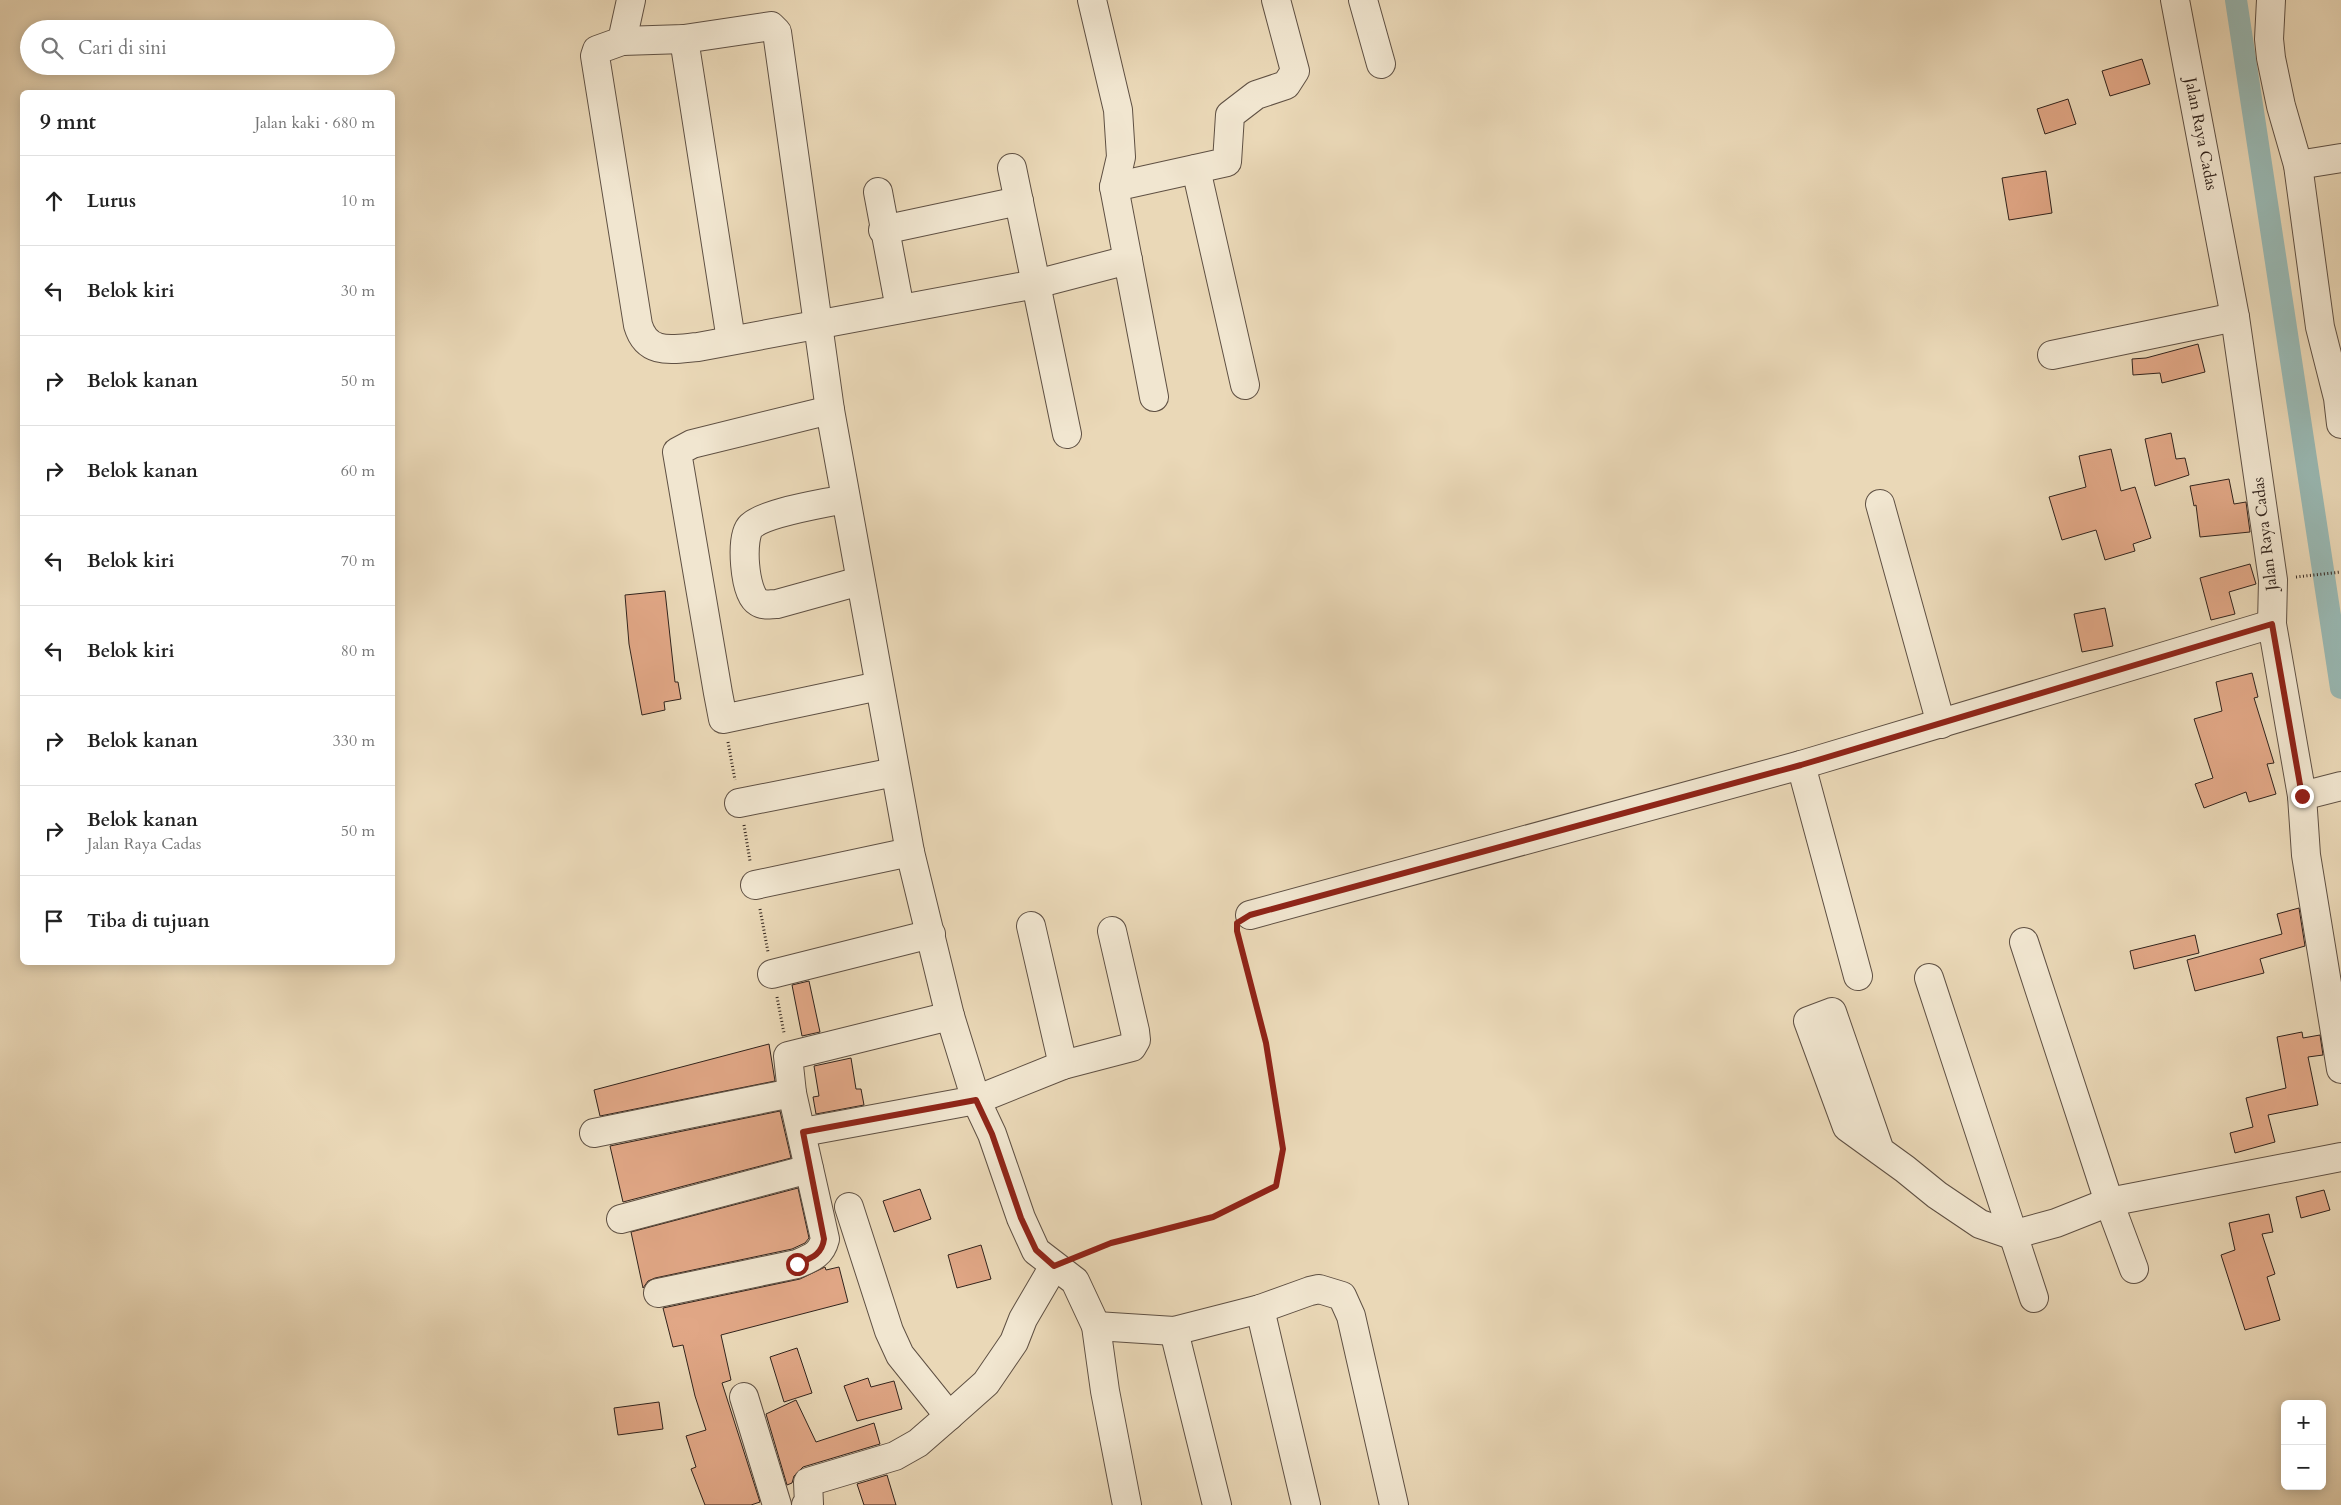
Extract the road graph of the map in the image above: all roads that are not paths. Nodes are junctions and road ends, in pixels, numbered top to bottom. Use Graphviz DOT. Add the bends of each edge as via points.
graph roads {
  1 [pos="631,0"];
  2 [pos="1092,0"];
  3 [pos="1276,0"];
  4 [pos="1364,0"];
  5 [pos="2175,0"];
  6 [pos="2271,0"];
  7 [pos="684,39"];
  8 [pos="622,41"];
  9 [pos="1381,64"];
  10 [pos="2341,158"];
  11 [pos="2298,165"];
  12 [pos="1012,168"];
  13 [pos="1196,169"];
  14 [pos="1114,187"];
  15 [pos="878,192"];
  16 [pos="1019,201"];
  17 [pos="884,230"];
  18 [pos="1128,260"];
  19 [pos="1036,284"];
  20 [pos="900,309"];
  21 [pos="2235,318"];
  22 [pos="819,324"];
  23 [pos="2331,325"];
  24 [pos="731,340"];
  25 [pos="2052,355"];
  26 [pos="1245,385"];
  27 [pos="1154,397"];
  28 [pos="830,410"];
  29 [pos="2341,424"];
  30 [pos="1067,434"];
  31 [pos="844,499"];
  32 [pos="1880,504"];
  33 [pos="860,581"];
  34 [pos="2272,624"];
  35 [pos="879,686"];
  36 [pos="1941,724"];
  37 [pos="1801,765"];
  38 [pos="895,772"];
  39 [pos="2323,791"];
  40 [pos="739,802"];
  41 [pos="910,852"];
  42 [pos="755,885"];
  43 [pos="1250,915"];
  44 [pos="1031,926"];
  45 [pos="1112,931"];
  46 [pos="931,934"];
  47 [pos="2024,942"];
  48 [pos="772,974"];
  49 [pos="1858,976"];
  50 [pos="1929,978"];
  51 [pos="950,1016"];
  52 [pos="1063,1065"];
  53 [pos="2341,1069"];
  54 [pos="792,1093"];
  55 [pos="976,1100"];
  56 [pos="803,1132"];
  57 [pos="594,1133"];
  58 [pos="1880,1150"];
  59 [pos="2341,1157"];
  60 [pos="809,1169"];
  61 [pos="2108,1202"];
  62 [pos="849,1207"];
  63 [pos="621,1219"];
  64 [pos="2012,1235"];
  65 [pos="1054,1266"];
  66 [pos="2134,1269"];
  67 [pos="658,1293"];
  68 [pos="2034,1298"];
  69 [pos="1260,1309"];
  70 [pos="1096,1326"];
  71 [pos="1174,1331"];
  72 [pos="744,1397"];
  73 [pos="949,1416"];
  74 [pos="778,1505"];
  75 [pos="808,1505"];
  76 [pos="1127,1505"];
  77 [pos="1216,1505"];
  78 [pos="1306,1505"];
  79 [pos="1394,1505"];
  1 -- 8 [label="street"];
  2 -- 14 [label="street" via="1118,110 1121,157"];
  3 -- 13 [label="street" via="1295,71 1286,84 1256,95 1230,114 1227,162"];
  4 -- 9 [label="street"];
  5 -- 21 [label="street, Jalan Raya Cadas"];
  6 -- 11 [label="street" via="2271,58"];
  7 -- 8 [label="street"];
  7 -- 22 [label="street" via="758,27 775,28"];
  7 -- 24 [label="street"];
  8 -- 24 [label="street" via="597,50 595,56 640,331 645,340 667,349"];
  10 -- 11 [label="street"];
  11 -- 23 [label="street"];
  12 -- 16 [label="street"];
  13 -- 14 [label="street"];
  13 -- 26 [label="street"];
  14 -- 18 [label="street"];
  15 -- 17 [label="street"];
  16 -- 17 [label="street"];
  16 -- 19 [label="street"];
  17 -- 20 [label="street"];
  18 -- 19 [label="street"];
  18 -- 27 [label="street"];
  19 -- 20 [label="street"];
  19 -- 30 [label="street"];
  20 -- 22 [label="street"];
  21 -- 25 [label="street"];
  21 -- 34 [label="street, Jalan Raya Cadas" via="2273,580"];
  22 -- 24 [label="street"];
  22 -- 28 [label="street"];
  23 -- 29 [label="street"];
  28 -- 31 [label="street"];
  28 -- 35 [label="street" via="692,444 677,452 716,684 723,719"];
  31 -- 33 [label="street"];
  31 -- 33 [label="street" via="783,513 751,526 746,534 744,558 748,582 753,597 765,605 797,600"];
  32 -- 36 [label="street"];
  33 -- 35 [label="street"];
  34 -- 36 [label="street"];
  34 -- 39 [label="street, Jalan Raya Cadas"];
  35 -- 38 [label="street"];
  36 -- 37 [label="street"];
  37 -- 43 [label="street"];
  37 -- 49 [label="street"];
  38 -- 40 [label="street"];
  38 -- 41 [label="street"];
  39 -- 53 [label="street, Jalan Raya Cadas" via="2306,856"];
  41 -- 42 [label="street"];
  41 -- 46 [label="street"];
  44 -- 52 [label="street"];
  45 -- 52 [label="street" via="1135,1043 1132,1047"];
  46 -- 48 [label="street"];
  46 -- 51 [label="street"];
  47 -- 61 [label="street"];
  50 -- 64 [label="street"];
  51 -- 54 [label="street" via="788,1056"];
  51 -- 55 [label="street"];
  52 -- 55 [label="street"];
  54 -- 56 [label="street"];
  54 -- 57 [label="street"];
  55 -- 56 [label="street"];
  55 -- 65 [label="street" via="1036,1250"];
  56 -- 60 [label="street"];
  58 -- 64 [label="street" via="1980,1224"];
  59 -- 61 [label="street"];
  60 -- 63 [label="street"];
  60 -- 67 [label="street" via="824,1239 823,1250 797,1264"];
  61 -- 64 [label="street" via="2056,1223"];
  61 -- 66 [label="street"];
  62 -- 73 [label="street" via="889,1332 900,1355"];
  64 -- 68 [label="street"];
  65 -- 70 [label="street" via="1075,1281"];
  65 -- 73 [label="street" via="1014,1342 986,1383"];
  69 -- 71 [label="street"];
  69 -- 78 [label="street"];
  69 -- 79 [label="street" via="1319,1289 1342,1296 1351,1316"];
  70 -- 71 [label="street"];
  70 -- 76 [label="street" via="1104,1391"];
  71 -- 77 [label="street"];
  72 -- 74 [label="street"];
  73 -- 75 [label="street" via="918,1443 895,1456 808,1482"];
}
